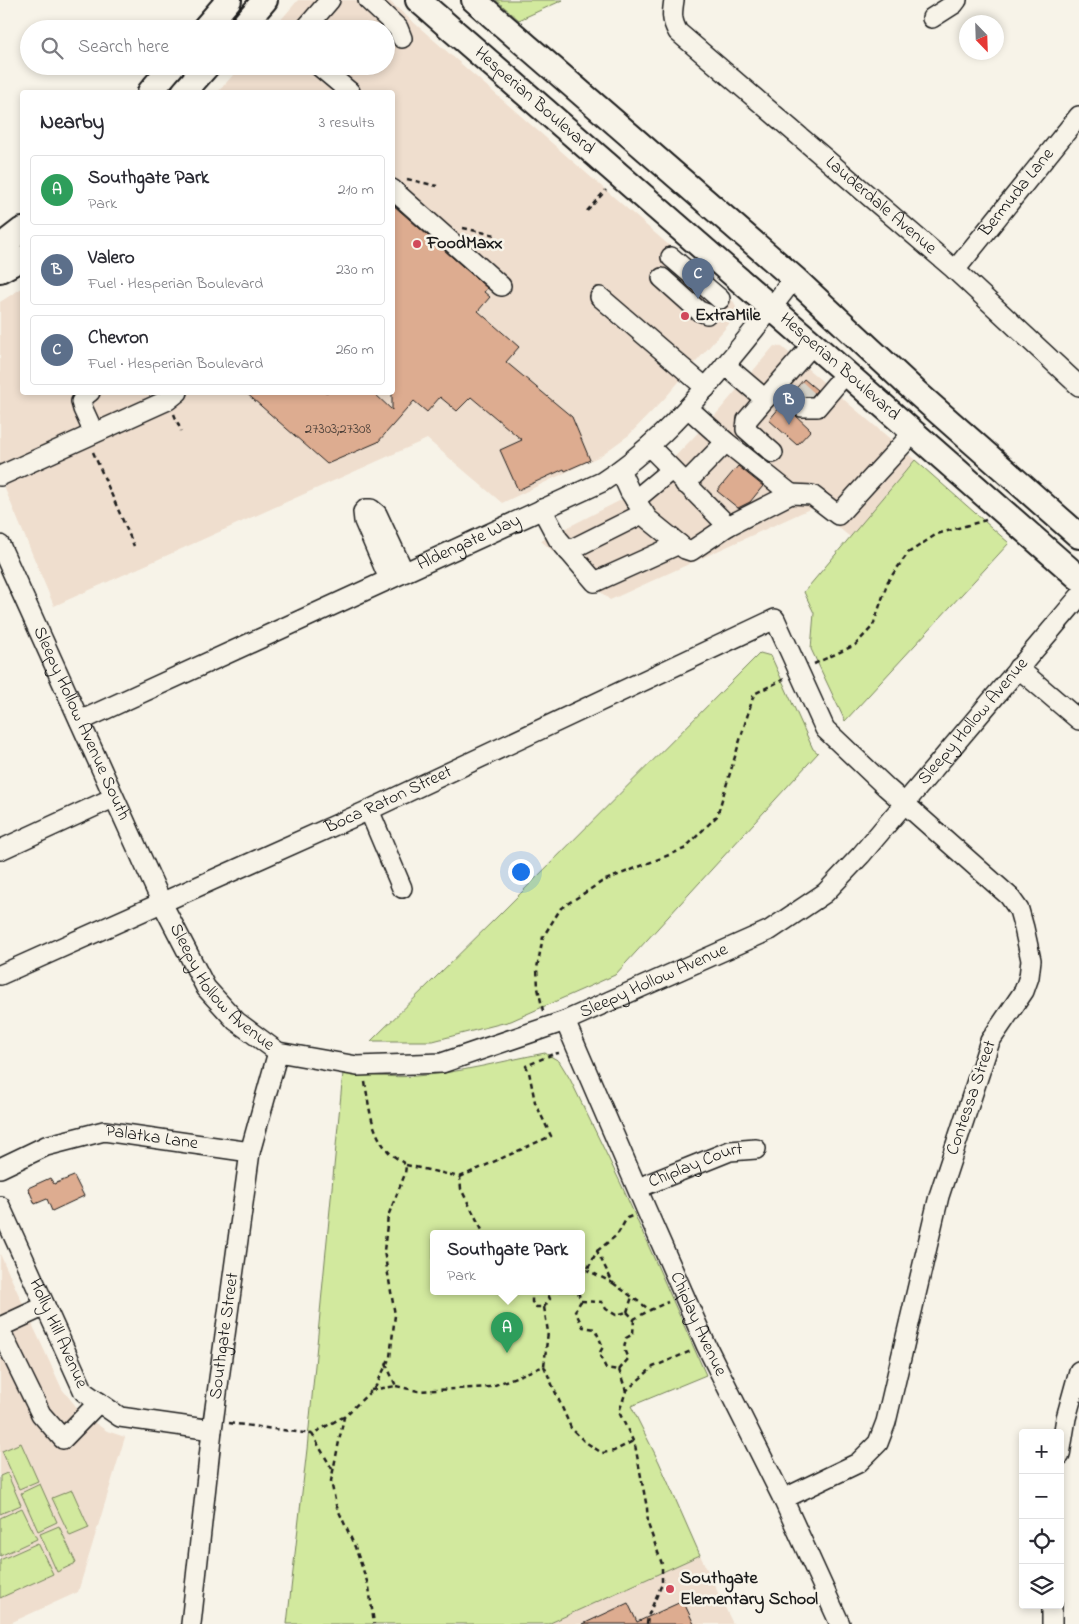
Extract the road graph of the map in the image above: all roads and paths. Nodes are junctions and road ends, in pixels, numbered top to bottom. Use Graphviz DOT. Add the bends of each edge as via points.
graph roads {
  1 [pos="229,0"];
  2 [pos="265,0"];
  3 [pos="330,0"];
  4 [pos="368,0"];
  5 [pos="418,0"];
  6 [pos="474,0"];
  7 [pos="674,0"];
  8 [pos="957,0"];
  9 [pos="932,18"];
  10 [pos="212,20"];
  11 [pos="248,20"];
  12 [pos="313,20"];
  13 [pos="389,20"];
  14 [pos="395,25"];
  15 [pos="402,38"];
  16 [pos="164,75"];
  17 [pos="199,75"];
  18 [pos="330,75"];
  19 [pos="152,90"];
  20 [pos="186,90"];
  21 [pos="348,90"];
  22 [pos="1079,116"];
  23 [pos="619,175"];
  24 [pos="399,184"];
  25 [pos="437,186"];
  26 [pos="586,211"];
  27 [pos="456,223"];
  28 [pos="20,232"];
  29 [pos="495,235"];
  30 [pos="0,247"];
  31 [pos="20,259"];
  32 [pos="667,267"];
  33 [pos="0,270"];
  34 [pos="955,270"];
  35 [pos="794,278"];
  36 [pos="501,286"];
  37 [pos="600,297"];
  38 [pos="713,307"];
  39 [pos="772,308"];
  40 [pos="813,344"];
  41 [pos="725,365"];
  42 [pos="846,373"];
  43 [pos="1079,386"];
  44 [pos="706,388"];
  45 [pos="800,393"];
  46 [pos="86,395"];
  47 [pos="174,395"];
  48 [pos="765,399"];
  49 [pos="688,408"];
  50 [pos="913,433"];
  51 [pos="90,435"];
  52 [pos="726,442"];
  53 [pos="648,446"];
  54 [pos="774,452"];
  55 [pos="620,470"];
  56 [pos="671,470"];
  57 [pos="0,476"];
  58 [pos="685,484"];
  59 [pos="791,494"];
  60 [pos="640,507"];
  61 [pos="542,509"];
  62 [pos="1001,509"];
  63 [pos="728,526"];
  64 [pos="1079,536"];
  65 [pos="678,544"];
  66 [pos="0,545"];
  67 [pos="134,546"];
  68 [pos="568,551"];
  69 [pos="1079,578"];
  70 [pos="1079,598"];
  71 [pos="775,619"];
  72 [pos="1018,668"];
  73 [pos="798,671"];
  74 [pos="1079,720"];
  75 [pos="80,721"];
  76 [pos="113,798"];
  77 [pos="906,804"];
  78 [pos="369,810"];
  79 [pos="0,850"];
  80 [pos="402,888"];
  81 [pos="162,903"];
  82 [pos="0,975"];
  83 [pos="544,1014"];
  84 [pos="565,1021"];
  85 [pos="278,1052"];
  86 [pos="560,1053"];
  87 [pos="362,1066"];
  88 [pos="756,1149"];
  89 [pos="250,1152"];
  90 [pos="406,1165"];
  91 [pos="0,1168"];
  92 [pos="460,1177"];
  93 [pos="638,1188"];
  94 [pos="0,1206"];
  95 [pos="646,1209"];
  96 [pos="482,1230"];
  97 [pos="597,1252"];
  98 [pos="587,1270"];
  99 [pos="613,1283"];
  100 [pos="532,1295"];
  101 [pos="548,1295"];
  102 [pos="579,1295"];
  103 [pos="684,1295"];
  104 [pos="632,1296"];
  105 [pos="582,1301"];
  106 [pos="46,1306"];
  107 [pos="544,1307"];
  108 [pos="650,1310"];
  109 [pos="627,1312"];
  110 [pos="634,1319"];
  111 [pos="0,1329"];
  112 [pos="706,1345"];
  113 [pos="386,1364"];
  114 [pos="544,1366"];
  115 [pos="619,1370"];
  116 [pos="1079,1371"];
  117 [pos="396,1386"];
  118 [pos="371,1390"];
  119 [pos="626,1391"];
  120 [pos="99,1402"];
  121 [pos="344,1417"];
  122 [pos="212,1426"];
  123 [pos="1064,1430"];
  124 [pos="312,1434"];
  125 [pos="633,1441"];
  126 [pos="333,1471"];
  127 [pos="783,1500"];
  128 [pos="1052,1609"];
  129 [pos="191,1624"];
  130 [pos="374,1624"];
  131 [pos="647,1624"];
  132 [pos="840,1624"];
  133 [pos="1052,1624"];
  1 -- 10 [label="main road"];
  2 -- 11 [label="main road"];
  3 -- 12 [label="street"];
  4 -- 13 [label="street"];
  5 -- 23 [label="main road, Hesperian Boulevard"];
  6 -- 35 [label="main road, Hesperian Boulevard"];
  7 -- 34 [label="street, Lauderdale Avenue" via="671,13 678,32"];
  8 -- 9 [label="street"];
  14 -- 15 [label="street"];
  16 -- 19 [label="main road"];
  17 -- 20 [label="main road"];
  18 -- 21 [label="street"];
  22 -- 34 [label="street, Bermuda Lane"];
  23 -- 26 [label="path"];
  23 -- 39 [label="main road, Hesperian Boulevard"];
  24 -- 25 [label="path"];
  24 -- 36 [label="street"];
  27 -- 29 [label="path" via="464,229"];
  28 -- 30 [label="main road"];
  31 -- 33 [label="main road"];
  32 -- 38 [label="street"];
  34 -- 43 [label="street, Lauderdale Avenue"];
  35 -- 39 [label="street, Aldengate Way"];
  35 -- 64 [label="main road, Hesperian Boulevard" via="916,393"];
  37 -- 44 [label="street"];
  39 -- 40 [label="main road, Hesperian Boulevard"];
  39 -- 41 [label="street, Aldengate Way"];
  40 -- 42 [label="main road, Hesperian Boulevard"];
  40 -- 45 [label="street"];
  41 -- 44 [label="street, Aldengate Way"];
  41 -- 48 [label="street"];
  42 -- 45 [label="street"];
  42 -- 50 [label="main road, Hesperian Boulevard"];
  44 -- 49 [label="street, Aldengate Way"];
  45 -- 48 [label="street"];
  46 -- 51 [label="street" via="81,402"];
  47 -- 51 [label="street"];
  48 -- 54 [label="street" via="747,420 746,429"];
  49 -- 52 [label="street"];
  49 -- 53 [label="street, Aldengate Way"];
  50 -- 59 [label="street" via="838,515 812,495"];
  50 -- 62 [label="main road, Hesperian Boulevard"];
  51 -- 57 [label="street"];
  51 -- 67 [label="path"];
  52 -- 58 [label="street"];
  52 -- 59 [label="street"];
  53 -- 55 [label="street, Aldengate Way"];
  53 -- 56 [label="street"];
  55 -- 60 [label="street"];
  55 -- 61 [label="street, Aldengate Way" via="602,482"];
  56 -- 58 [label="street"];
  56 -- 60 [label="street"];
  58 -- 63 [label="street"];
  59 -- 63 [label="street"];
  60 -- 65 [label="street" via="648,519"];
  60 -- 68 [label="street"];
  61 -- 68 [label="street" via="558,540"];
  61 -- 75 [label="street, Aldengate Way"];
  62 -- 69 [label="main road, Hesperian Boulevard"];
  62 -- 73 [label="path" via="984,521 937,534 908,554 888,581 873,626 855,645"];
  63 -- 65 [label="street" via="691,550"];
  65 -- 68 [label="street" via="595,582"];
  66 -- 75 [label="street, Sleepy Hollow Avenue South"];
  70 -- 72 [label="street, Sleepy Hollow Avenue"];
  71 -- 73 [label="street, Contessa Street"];
  71 -- 78 [label="street, Boca Raton Street"];
  72 -- 74 [label="street"];
  72 -- 77 [label="street, Sleepy Hollow Avenue"];
  73 -- 77 [label="street, Contessa Street" via="825,729"];
  73 -- 83 [label="path" via="754,694 717,816 684,849 603,881 561,908 543,937 537,968"];
  75 -- 76 [label="street, Sleepy Hollow Avenue South"];
  76 -- 79 [label="street"];
  76 -- 81 [label="street, Sleepy Hollow Avenue South"];
  77 -- 84 [label="street, Sleepy Hollow Avenue" via="825,893 770,930"];
  77 -- 127 [label="street, Contessa Street" via="1009,896 1019,910 1031,960 1029,978 1024,991 990,1040 939,1196 886,1422 878,1443 858,1463"];
  78 -- 80 [label="street"];
  78 -- 81 [label="street, Boca Raton Street"];
  81 -- 82 [label="street, Boca Raton Street"];
  81 -- 85 [label="street, Sleepy Hollow Avenue" via="206,988 236,1021"];
  84 -- 87 [label="street, Sleepy Hollow Avenue" via="442,1064"];
  84 -- 93 [label="street, Chiplay Avenue"];
  85 -- 87 [label="street, Sleepy Hollow Avenue"];
  85 -- 89 [label="street, Southgate Street"];
  86 -- 92 [label="path" via="526,1066 535,1102 550,1136"];
  87 -- 90 [label="path" via="377,1136 388,1152"];
  88 -- 93 [label="street, Chiplay Court" via="730,1151"];
  89 -- 91 [label="street, Palatka Lane" via="104,1131 46,1146"];
  89 -- 122 [label="street, Southgate Street"];
  90 -- 92 [label="path"];
  90 -- 113 [label="path" via="388,1216 384,1251 395,1315 390,1357"];
  92 -- 96 [label="path" via="461,1189"];
  93 -- 95 [label="street, Chiplay Avenue"];
  94 -- 106 [label="street, Holly Hill Avenue"];
  95 -- 97 [label="path" via="627,1218 617,1235"];
  95 -- 103 [label="street, Chiplay Avenue"];
  97 -- 98 [label="path"];
  97 -- 99 [label="path"];
  98 -- 99 [label="path"];
  99 -- 104 [label="path"];
  100 -- 107 [label="path" via="536,1307"];
  101 -- 107 [label="path" via="550,1299"];
  102 -- 105 [label="path"];
  103 -- 108 [label="path"];
  103 -- 112 [label="street, Chiplay Avenue"];
  104 -- 108 [label="path"];
  104 -- 109 [label="path"];
  105 -- 109 [label="path" via="602,1302 616,1316"];
  105 -- 115 [label="path" via="575,1311 583,1327 595,1329 603,1347 599,1354 606,1368"];
  106 -- 111 [label="street"];
  106 -- 120 [label="street, Holly Hill Avenue" via="84,1392"];
  107 -- 114 [label="path" via="548,1332"];
  108 -- 110 [label="path"];
  109 -- 110 [label="path"];
  110 -- 115 [label="path" via="633,1334 626,1338 624,1349 628,1359"];
  111 -- 120 [label="street" via="41,1414 63,1439"];
  112 -- 119 [label="path" via="653,1367"];
  112 -- 127 [label="street, Chiplay Avenue"];
  113 -- 117 [label="path"];
  113 -- 118 [label="path"];
  114 -- 117 [label="path" via="490,1386 418,1390"];
  114 -- 125 [label="path" via="571,1428 584,1441 602,1453"];
  115 -- 119 [label="path"];
  116 -- 123 [label="street"];
  117 -- 118 [label="path"];
  118 -- 121 [label="path"];
  119 -- 125 [label="path" via="619,1412"];
  120 -- 122 [label="street, Holly Hill Avenue" via="120,1417"];
  121 -- 124 [label="path"];
  121 -- 126 [label="path"];
  122 -- 124 [label="path"];
  122 -- 129 [label="street, Southgate Street"];
  124 -- 126 [label="path"];
  125 -- 131 [label="path" via="648,1524 662,1564 662,1584"];
  126 -- 130 [label="path" via="331,1481 336,1505 356,1548 369,1587"];
  127 -- 132 [label="street, Chiplay Avenue"];
  128 -- 133 [label="street"];
}
